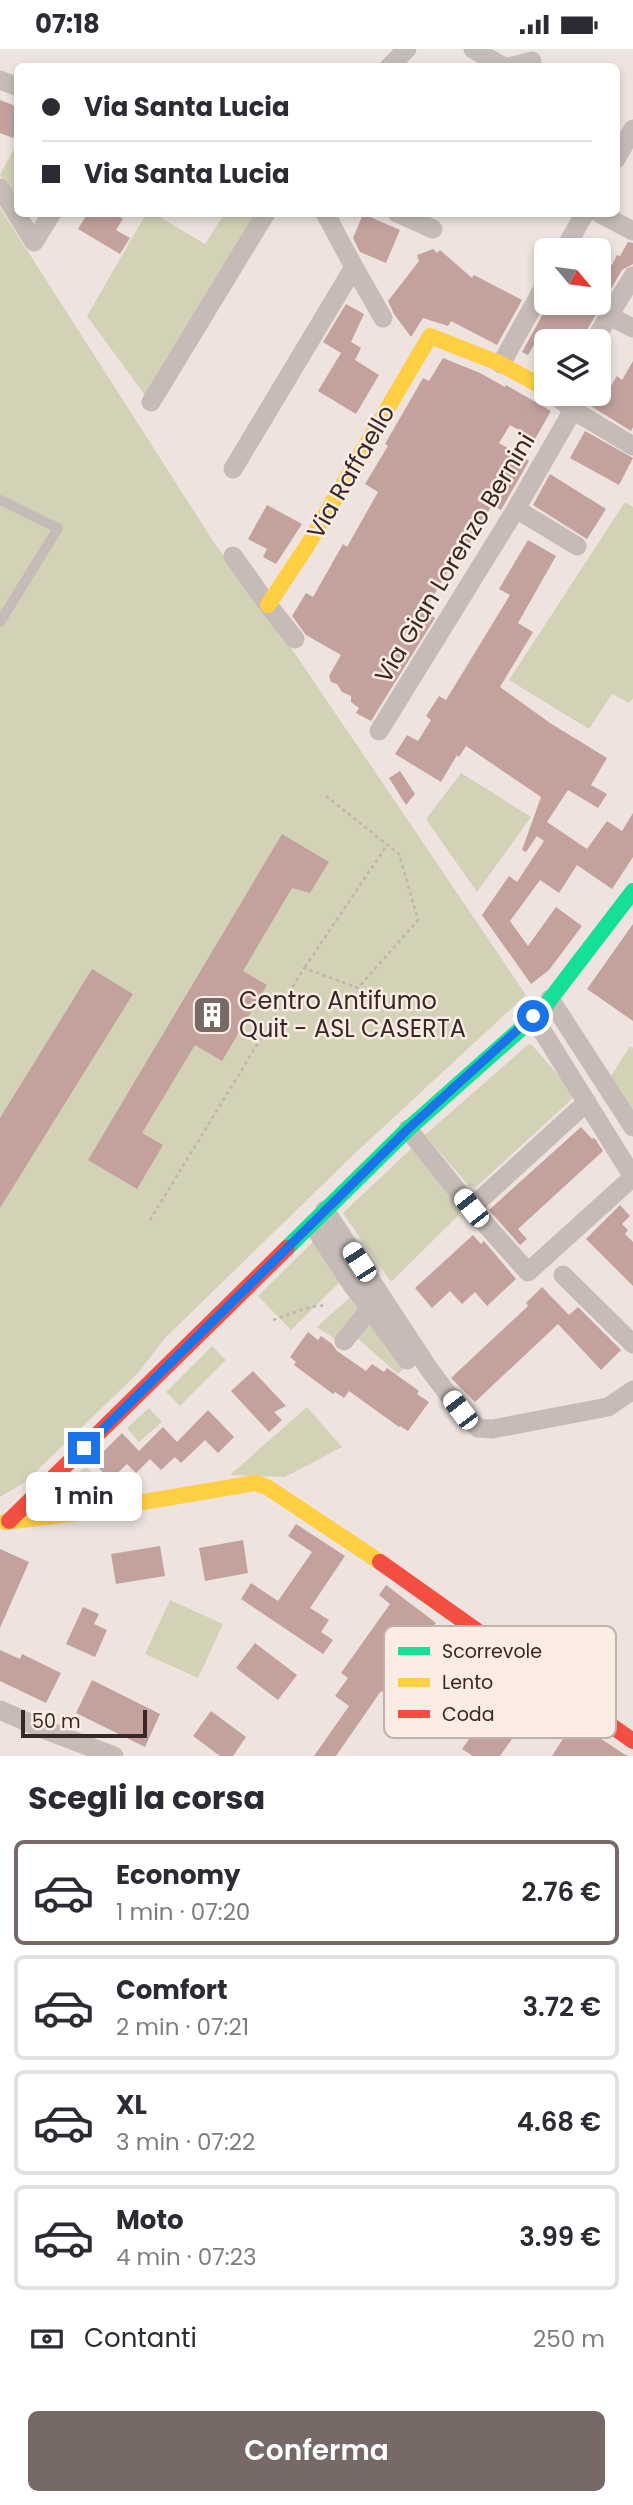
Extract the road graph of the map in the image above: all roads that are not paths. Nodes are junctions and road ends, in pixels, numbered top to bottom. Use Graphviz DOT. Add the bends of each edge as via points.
graph roads {
  1 [pos="407,49"];
  2 [pos="473,49"];
  3 [pos="532,61"];
  4 [pos="393,63"];
  5 [pos="499,63"];
  6 [pos="523,63"];
  7 [pos="633,129"];
  8 [pos="620,152"];
  9 [pos="0,188"];
  10 [pos="14,210"];
  11 [pos="18,217"];
  12 [pos="50,217"];
  13 [pos="264,217"];
  14 [pos="327,217"];
  15 [pos="406,217"];
  16 [pos="583,217"];
  17 [pos="607,217"];
  18 [pos="433,229"];
  19 [pos="633,231"];
  20 [pos="571,238"];
  21 [pos="354,267"];
  22 [pos="633,276"];
  23 [pos="534,305"];
  24 [pos="609,316"];
  25 [pos="383,318"];
  26 [pos="633,328"];
  27 [pos="601,329"];
  28 [pos="501,364"];
  29 [pos="534,382"];
  30 [pos="152,402"];
  31 [pos="569,406"];
  32 [pos="573,410"];
  33 [pos="633,446"];
  34 [pos="233,469"];
  35 [pos="0,500"];
  36 [pos="516,509"];
  37 [pos="577,546"];
  38 [pos="233,556"];
  39 [pos="268,605"];
  40 [pos="0,622"];
  41 [pos="295,639"];
  42 [pos="379,731"];
  43 [pos="633,891"];
  44 [pos="542,1008"];
  45 [pos="587,1102"];
  46 [pos="633,1127"];
  47 [pos="408,1129"];
  48 [pos="633,1177"];
  49 [pos="471,1208"];
  50 [pos="325,1210"];
  51 [pos="316,1230"];
  52 [pos="563,1275"];
  53 [pos="370,1309"];
  54 [pos="344,1341"];
  55 [pos="633,1344"];
  56 [pos="407,1360"];
  57 [pos="633,1390"];
  58 [pos="5,1522"];
  59 [pos="471,1626"];
  60 [pos="0,1710"];
  61 [pos="616,1729"];
  62 [pos="633,1741"];
  63 [pos="114,1756"];
  1 -- 4 [label="street"];
  2 -- 5 [label="street"];
  3 -- 6 [label="street"];
  7 -- 8 [label="street"];
  9 -- 10 [label="street"];
  11 -- 12 [label="street" via="34,242"];
  13 -- 30 [label="street"];
  14 -- 21 [label="street"];
  15 -- 18 [label="street"];
  16 -- 20 [label="street"];
  17 -- 19 [label="street"];
  21 -- 25 [label="street"];
  21 -- 34 [label="street"];
  22 -- 24 [label="street"];
  23 -- 28 [label="street"];
  24 -- 26 [label="street"];
  24 -- 27 [label="street"];
  28 -- 29 [label="street"];
  28 -- 39 [label="street, Via Raffaello" via="430,336"];
  31 -- 32 [label="street"];
  32 -- 33 [label="street"];
  32 -- 36 [label="street, Via Gian Lorenzo Bernini"];
  35 -- 40 [label="lane" via="58,529"];
  36 -- 37 [label="street"];
  36 -- 42 [label="street, Via Gian Lorenzo Bernini"];
  38 -- 39 [label="street"];
  39 -- 41 [label="street"];
  43 -- 44 [label="street"];
  44 -- 45 [label="street"];
  44 -- 46 [label="street"];
  44 -- 47 [label="street"];
  45 -- 48 [label="street"];
  45 -- 49 [label="street"];
  47 -- 49 [label="street"];
  47 -- 50 [label="street"];
  48 -- 49 [label="street" via="528,1272"];
  50 -- 57 [label="street" via="429,1369 478,1428 608,1407"];
  50 -- 58 [label="street"];
  51 -- 53 [label="street"];
  52 -- 55 [label="street"];
  53 -- 54 [label="street"];
  53 -- 56 [label="street"];
  58 -- 59 [label="street" via="256,1483 341,1534"];
  60 -- 63 [label="street"];
  61 -- 62 [label="street"];
}
